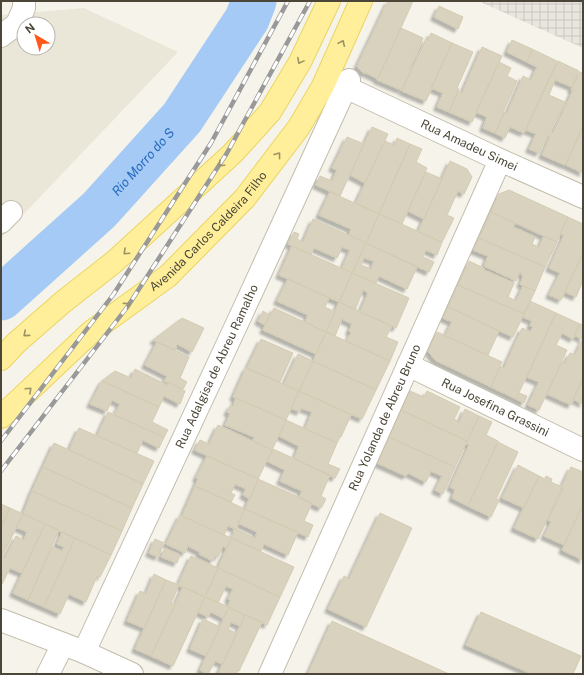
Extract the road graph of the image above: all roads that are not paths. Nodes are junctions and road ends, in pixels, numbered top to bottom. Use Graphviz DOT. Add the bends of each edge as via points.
graph roads {
  1 [pos="24,1"];
  2 [pos="330,1"];
  3 [pos="361,1"];
  4 [pos="1,36"];
  5 [pos="353,86"];
  6 [pos="500,160"];
  7 [pos="583,197"];
  8 [pos="1,359"];
  9 [pos="408,365"];
  10 [pos="1,417"];
  11 [pos="583,450"];
  12 [pos="1,620"];
  13 [pos="63,644"];
  14 [pos="84,652"];
  15 [pos="48,674"];
  16 [pos="132,674"];
  17 [pos="270,674"];
  1 -- 4 [label="street" via="24,8 17,24"];
  2 -- 8 [label="main road, one-way" via="300,62 270,112 232,153 114,262 52,312"];
  10 -- 3 [label="main road, Avenida Carlos Caldeira Filho, one-way" via="91,332 168,276 245,198 299,127 323,86"];
  5 -- 6 [label="street, Rua Amadeu Simei"];
  5 -- 14 [label="street, Rua Adalgisa de Abreu Ramalho" via="254,287"];
  6 -- 7 [label="street, Rua Amadeu Simei"];
  6 -- 9 [label="street, Rua Yolanda de Abreu Bruno"];
  9 -- 11 [label="street, Rua Josefina Grassini"];
  9 -- 17 [label="street, Rua Yolanda de Abreu Bruno"];
  12 -- 13 [label="street"];
  13 -- 14 [label="street"];
  13 -- 15 [label="street"];
  14 -- 16 [label="street"];
}
